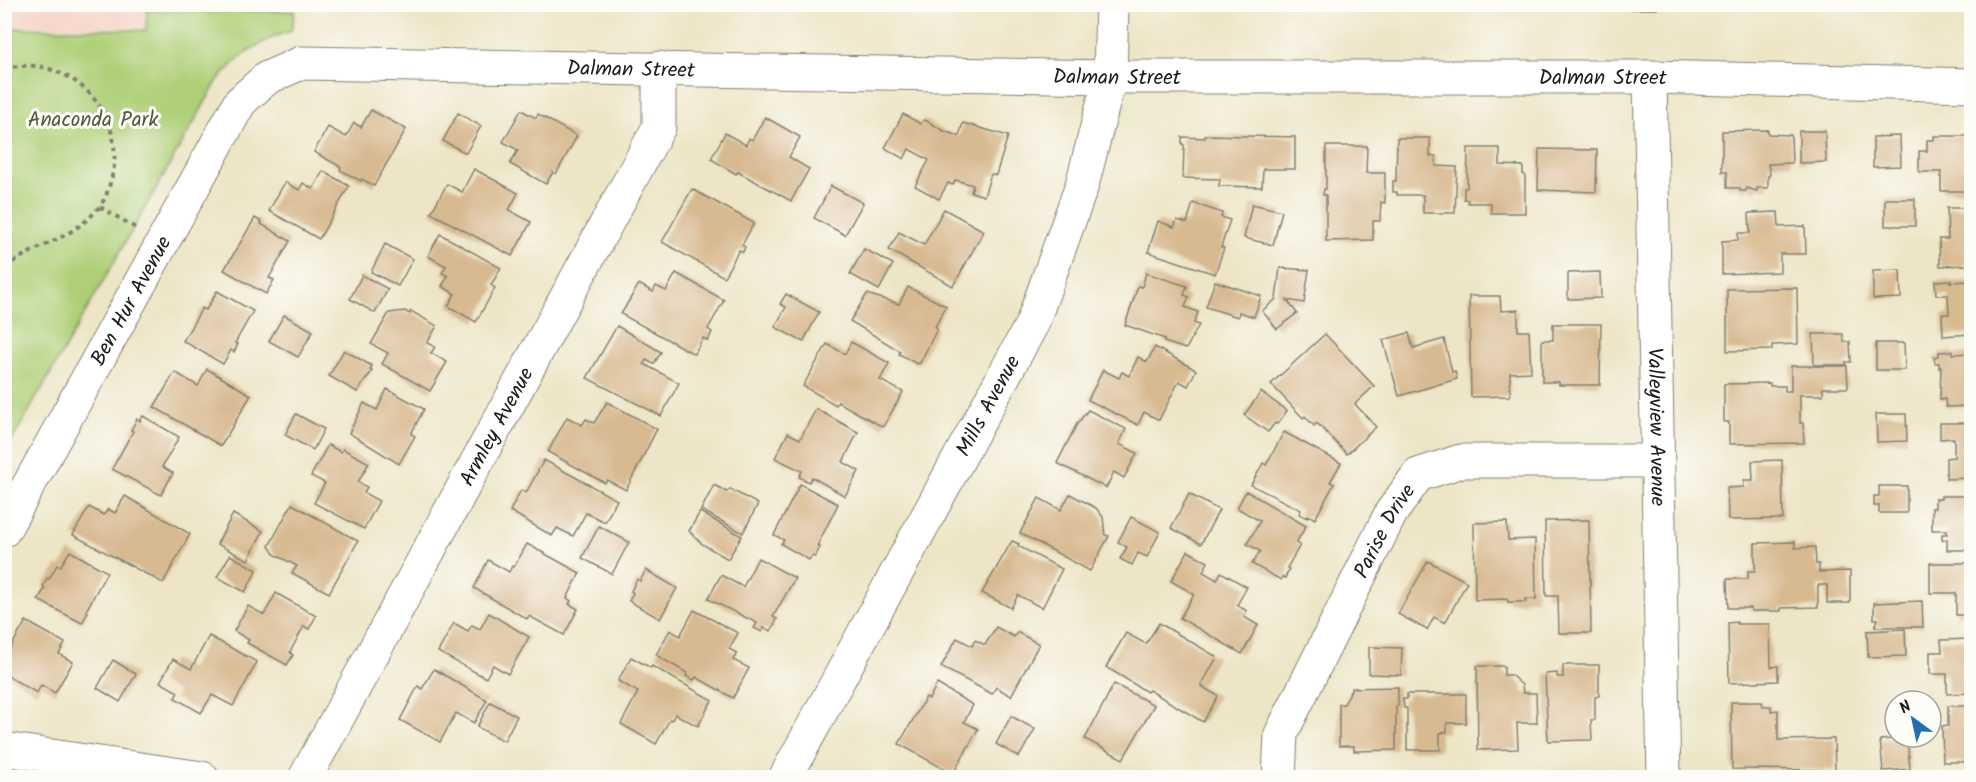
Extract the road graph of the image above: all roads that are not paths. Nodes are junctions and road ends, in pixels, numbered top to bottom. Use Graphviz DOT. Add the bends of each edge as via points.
graph roads {
  1 [pos="1112,4"];
  2 [pos="659,68"];
  3 [pos="1110,77"];
  4 [pos="1650,77"];
  5 [pos="267,78"];
  6 [pos="1971,85"];
  7 [pos="1658,461"];
  8 [pos="4,530"];
  9 [pos="4,749"];
  10 [pos="182,776"];
  11 [pos="305,777"];
  12 [pos="785,777"];
  13 [pos="1279,777"];
  14 [pos="1664,777"];
  1 -- 3 [label="street, Mills Avenue"];
  2 -- 3 [label="street, Dalman Street"];
  2 -- 5 [label="street, Dalman Street" via="301,63"];
  2 -- 11 [label="street, Armley Avenue" via="659,127"];
  3 -- 4 [label="street, Dalman Street"];
  3 -- 12 [label="street, Mills Avenue" via="1082,185 1032,324"];
  4 -- 6 [label="street, Dalman Street"];
  4 -- 7 [label="street, Valleyview Avenue"];
  5 -- 8 [label="street, Ben Hur Avenue" via="240,102"];
  7 -- 13 [label="street, Parise Drive" via="1461,461 1418,475 1391,513 1281,734"];
  7 -- 14 [label="street, Valleyview Avenue"];
  9 -- 10 [label="street"];
}
